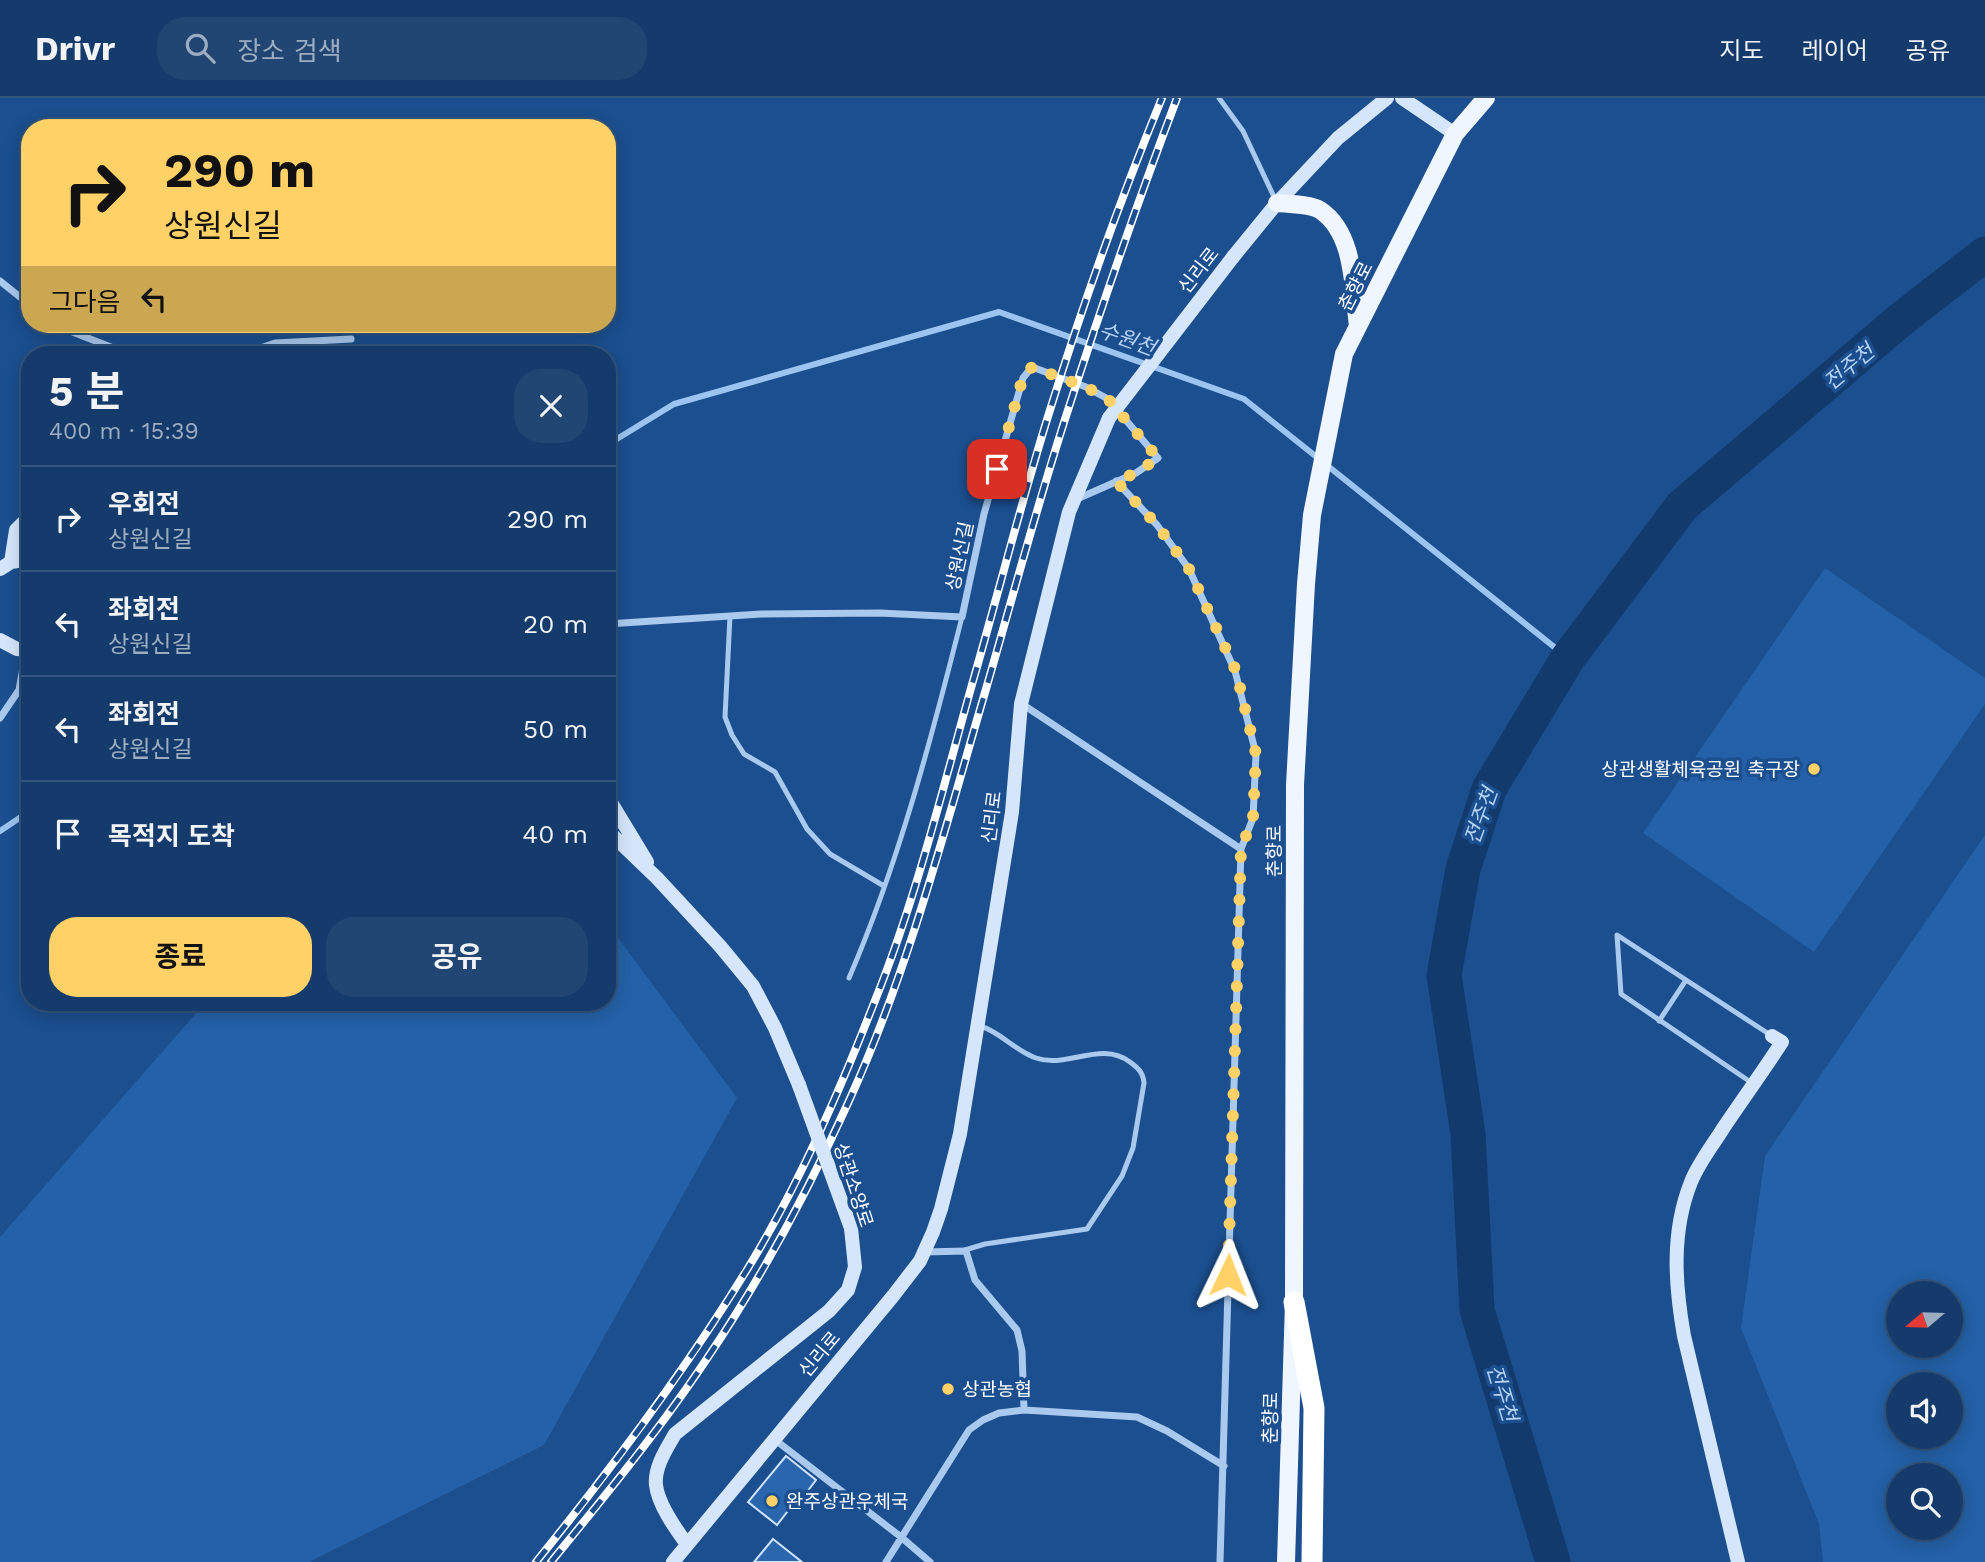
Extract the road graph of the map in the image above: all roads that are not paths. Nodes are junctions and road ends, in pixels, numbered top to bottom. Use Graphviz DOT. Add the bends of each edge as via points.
graph roads {
  1 [pos="1219,98"];
  2 [pos="1387,98"];
  3 [pos="1402,98"];
  4 [pos="1486,98"];
  5 [pos="1455,134"];
  6 [pos="1277,203"];
  7 [pos="0,281"];
  8 [pos="21,298"];
  9 [pos="1358,326"];
  10 [pos="75,333"];
  11 [pos="351,339"];
  12 [pos="108,346"];
  13 [pos="266,346"];
  14 [pos="1116,481"];
  15 [pos="1073,500"];
  16 [pos="21,525"];
  17 [pos="6,565"];
  18 [pos="730,616"];
  19 [pos="962,617"];
  20 [pos="616,623"];
  21 [pos="0,639"];
  22 [pos="21,650"];
  23 [pos="21,681"];
  24 [pos="1021,704"];
  25 [pos="0,718"];
  26 [pos="616,811"];
  27 [pos="616,839"];
  28 [pos="1241,849"];
  29 [pos="657,878"];
  30 [pos="884,886"];
  31 [pos="849,978"];
  32 [pos="1686,980"];
  33 [pos="1659,1021"];
  34 [pos="978,1025"];
  35 [pos="1772,1036"];
  36 [pos="1754,1084"];
  37 [pos="962,1251"];
  38 [pos="924,1252"];
  39 [pos="1294,1303"];
  40 [pos="1024,1410"];
  41 [pos="774,1439"];
  42 [pos="1224,1466"];
  43 [pos="901,1537"];
  44 [pos="686,1543"];
  45 [pos="673,1562"];
  46 [pos="886,1562"];
  47 [pos="930,1562"];
  48 [pos="1220,1562"];
  49 [pos="1286,1562"];
  50 [pos="1312,1562"];
  51 [pos="1738,1562"];
  1 -- 6 [label="lane" via="1243,131"];
  2 -- 6 [label="main road, 신리로" via="1338,138"];
  3 -- 5 [label="main road"];
  4 -- 5 [label="main road, 춘향로"];
  5 -- 9 [label="main road, 춘향로"];
  6 -- 9 [label="main road" via="1318,209 1342,232"];
  6 -- 15 [label="main road, 신리로, bridge" via="1110,418"];
  7 -- 8 [label="street"];
  9 -- 39 [label="main road, 춘향로" via="1344,354 1336,386 1312,515 1306,584 1295,785"];
  10 -- 12 [label="street"];
  11 -- 13 [label="street"];
  14 -- 15 [label="street, 상원신길"];
  14 -- 19 [label="street, 상원신길" via="1158,458 1108,399 1032,367 1023,377 984,514"];
  14 -- 28 [label="street" via="1189,569 1236,671 1256,754 1253,818"];
  15 -- 24 [label="main road, 신리로"];
  16 -- 17 [label="main road"];
  18 -- 19 [label="street, 상원신길" via="880,613"];
  18 -- 20 [label="street, 상원신길"];
  18 -- 30 [label="lane" via="724,717 732,735 744,754 775,772 807,829 830,854"];
  19 -- 30 [label="lane" via="911,806"];
  21 -- 22 [label="main road"];
  23 -- 25 [label="street"];
  24 -- 28 [label="street"];
  24 -- 34 [label="main road, 신리로" via="1012,812"];
  26 -- 29 [label="main road, 상관소양로"];
  27 -- 29 [label="main road, 상관소양로"];
  28 -- 42 [label="street"];
  29 -- 44 [label="main road, 상관소양로, bridge" via="753,986 775,1028 851,1228 855,1267 848,1290 829,1311 675,1434 661,1458 656,1484 669,1518"];
  30 -- 31 [label="lane"];
  32 -- 33 [label="lane"];
  32 -- 33 [label="lane" via="1617,935 1620,994"];
  32 -- 35 [label="lane"];
  33 -- 36 [label="lane"];
  34 -- 37 [label="lane" via="1047,1062 1114,1054 1136,1066 1144,1083 1133,1148 1122,1176 1087,1229"];
  34 -- 38 [label="main road, 신리로" via="960,1134 941,1209"];
  35 -- 36 [label="main road" via="1782,1042"];
  36 -- 51 [label="main road" via="1691,1181 1676,1251 1684,1336"];
  37 -- 38 [label="street"];
  37 -- 40 [label="street" via="966,1251 975,1280 1017,1330"];
  38 -- 41 [label="main road, 신리로"];
  39 -- 49 [label="main road, 춘향로"];
  39 -- 50 [label="highway" via="1314,1408"];
  40 -- 42 [label="street" via="1137,1416"];
  40 -- 43 [label="street" via="999,1413 969,1430"];
  41 -- 43 [label="street"];
  41 -- 44 [label="main road, 신리로"];
  42 -- 48 [label="street"];
  43 -- 46 [label="street"];
  43 -- 47 [label="street"];
  44 -- 45 [label="main road, 신리로"];
}
